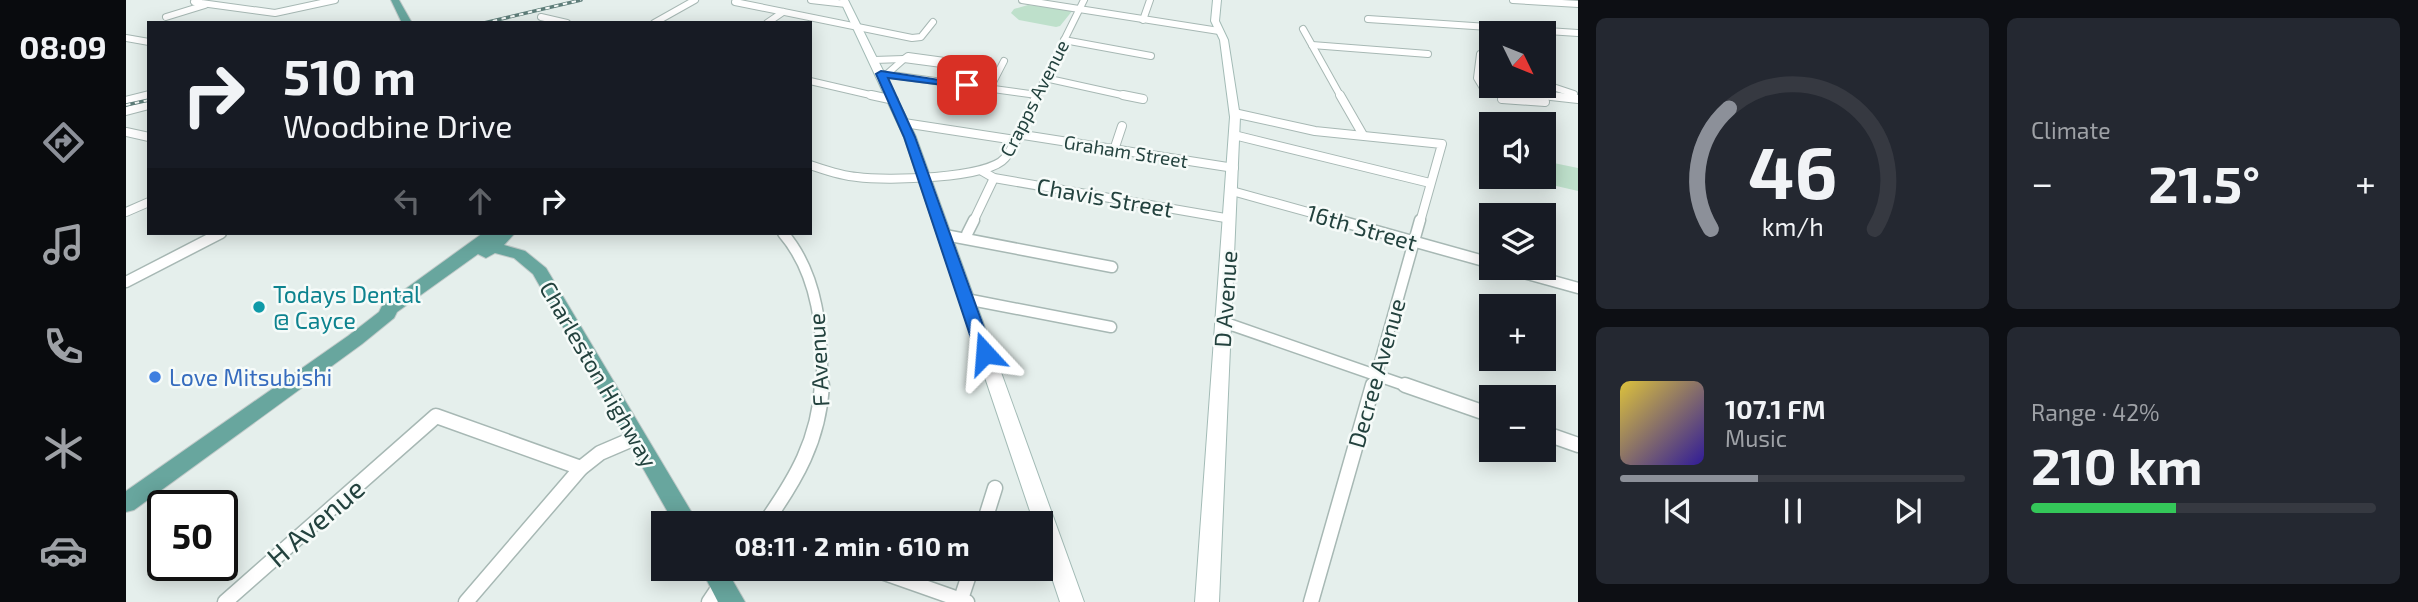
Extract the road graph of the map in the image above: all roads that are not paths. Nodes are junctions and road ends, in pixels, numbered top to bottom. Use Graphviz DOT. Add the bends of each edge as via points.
graph roads {
  1 [pos="199,0"];
  2 [pos="335,0"];
  3 [pos="394,0"];
  4 [pos="681,0"];
  5 [pos="811,0"];
  6 [pos="1022,0"];
  7 [pos="1084,0"];
  8 [pos="1150,0"];
  9 [pos="1217,0"];
  10 [pos="1513,0"];
  11 [pos="693,1"];
  12 [pos="735,2"];
  13 [pos="845,2"];
  14 [pos="208,4"];
  15 [pos="1578,4"];
  16 [pos="1079,10"];
  17 [pos="783,12"];
  18 [pos="541,16"];
  19 [pos="166,17"];
  20 [pos="1368,19"];
  21 [pos="1143,20"];
  22 [pos="406,21"];
  23 [pos="560,21"];
  24 [pos="658,21"];
  25 [pos="770,21"];
  26 [pos="933,22"];
  27 [pos="857,28"];
  28 [pos="1303,29"];
  29 [pos="1219,31"];
  30 [pos="1578,33"];
  31 [pos="126,38"];
  32 [pos="1064,40"];
  33 [pos="147,42"];
  34 [pos="1419,43"];
  35 [pos="1312,45"];
  36 [pos="1479,54"];
  37 [pos="1151,56"];
  38 [pos="902,59"];
  39 [pos="874,60"];
  40 [pos="1004,61"];
  41 [pos="884,74"];
  42 [pos="1045,78"];
  43 [pos="1479,81"];
  44 [pos="812,83"];
  45 [pos="990,88"];
  46 [pos="1556,89"];
  47 [pos="147,95"];
  48 [pos="1037,95"];
  49 [pos="1578,97"];
  50 [pos="1498,98"];
  51 [pos="129,99"];
  52 [pos="1143,99"];
  53 [pos="1554,99"];
  54 [pos="894,100"];
  55 [pos="147,106"];
  56 [pos="1578,106"];
  57 [pos="126,111"];
  58 [pos="1234,113"];
  59 [pos="904,123"];
  60 [pos="1122,126"];
  61 [pos="126,132"];
  62 [pos="1234,135"];
  63 [pos="1363,135"];
  64 [pos="147,137"];
  65 [pos="1016,137"];
  66 [pos="1114,149"];
  67 [pos="812,165"];
  68 [pos="1234,168"];
  69 [pos="982,171"];
  70 [pos="923,175"];
  71 [pos="994,178"];
  72 [pos="1430,183"];
  73 [pos="1232,191"];
  74 [pos="147,203"];
  75 [pos="126,212"];
  76 [pos="1231,219"];
  77 [pos="967,234"];
  78 [pos="217,235"];
  79 [pos="504,235"];
  80 [pos="785,235"];
  81 [pos="945,235"];
  82 [pos="1414,242"];
  83 [pos="487,245"];
  84 [pos="1479,260"];
  85 [pos="1112,267"];
  86 [pos="1550,280"];
  87 [pos="126,282"];
  88 [pos="1578,288"];
  89 [pos="966,299"];
  90 [pos="388,314"];
  91 [pos="1223,322"];
  92 [pos="1111,327"];
  93 [pos="1376,375"];
  94 [pos="1479,411"];
  95 [pos="1556,437"];
  96 [pos="635,438"];
  97 [pos="1578,445"];
  98 [pos="580,468"];
  99 [pos="995,488"];
  100 [pos="126,503"];
  101 [pos="679,511"];
  102 [pos="773,511"];
  103 [pos="988,511"];
  104 [pos="907,581"];
  105 [pos="968,581"];
  106 [pos="963,601"];
  107 [pos="225,602"];
  108 [pos="466,602"];
  109 [pos="1072,602"];
  110 [pos="1207,602"];
  111 [pos="1311,602"];
  1 -- 14 [label="street" via="194,2"];
  2 -- 14 [label="street" via="275,13"];
  3 -- 22 [label="main road"];
  4 -- 11 [label="street"];
  5 -- 13 [label="street"];
  6 -- 16 [label="street"];
  7 -- 16 [label="street, Crapps Avenue"];
  8 -- 21 [label="street"];
  9 -- 29 [label="street, D Avenue"];
  10 -- 15 [label="street"];
  11 -- 24 [label="street"];
  12 -- 17 [label="street"];
  13 -- 27 [label="street"];
  14 -- 19 [label="street"];
  16 -- 21 [label="street"];
  16 -- 32 [label="street, Crapps Avenue"];
  17 -- 25 [label="street"];
  17 -- 27 [label="street"];
  18 -- 23 [label="street"];
  20 -- 30 [label="street"];
  21 -- 29 [label="street"];
  26 -- 27 [label="street" via="918,38"];
  27 -- 39 [label="street"];
  28 -- 35 [label="street"];
  29 -- 58 [label="street, D Avenue"];
  31 -- 33 [label="street"];
  32 -- 37 [label="street"];
  32 -- 42 [label="street, Crapps Avenue"];
  34 -- 35 [label="street" via="1428,54"];
  35 -- 63 [label="street"];
  36 -- 43 [label="street"];
  38 -- 38 [label="street" via="908,56 974,65 972,68"];
  38 -- 39 [label="street"];
  38 -- 41 [label="street"];
  39 -- 41 [label="street"];
  40 -- 45 [label="street"];
  41 -- 45 [label="street"];
  41 -- 54 [label="street"];
  42 -- 48 [label="street, Crapps Avenue"];
  42 -- 52 [label="street"];
  44 -- 54 [label="street"];
  45 -- 48 [label="street"];
  46 -- 49 [label="street"];
  47 -- 51 [label="street"];
  48 -- 65 [label="street, Crapps Avenue"];
  49 -- 53 [label="street"];
  50 -- 53 [label="street"];
  53 -- 56 [label="street"];
  54 -- 59 [label="street"];
  55 -- 57 [label="street"];
  58 -- 62 [label="street, D Avenue"];
  58 -- 63 [label="street"];
  59 -- 65 [label="street, Graham Street"];
  59 -- 70 [label="street"];
  60 -- 66 [label="street"];
  61 -- 64 [label="street"];
  62 -- 68 [label="street, D Avenue"];
  62 -- 72 [label="street"];
  63 -- 72 [label="street, Decree Avenue" via="1442,144"];
  65 -- 66 [label="street, Graham Street"];
  65 -- 69 [label="street, Crapps Avenue" via="1001,163"];
  66 -- 68 [label="street, Graham Street"];
  67 -- 70 [label="street, Crapps Avenue" via="863,178"];
  68 -- 73 [label="street, D Avenue"];
  69 -- 70 [label="street, Crapps Avenue"];
  69 -- 71 [label="street, Chavis Street"];
  70 -- 81 [label="street"];
  71 -- 76 [label="street, Chavis Street"];
  71 -- 77 [label="street, Crapps Avenue"];
  72 -- 82 [label="street, Decree Avenue"];
  73 -- 76 [label="street, D Avenue"];
  73 -- 82 [label="street, 16th Street"];
  74 -- 75 [label="street"];
  76 -- 91 [label="street, D Avenue"];
  78 -- 87 [label="street"];
  79 -- 83 [label="main road"];
  80 -- 102 [label="street, F Avenue" via="813,280 824,404 808,460"];
  81 -- 85 [label="street"];
  81 -- 89 [label="street"];
  82 -- 84 [label="street, 16th Street"];
  82 -- 93 [label="street, Decree Avenue"];
  83 -- 90 [label="main road" via="407,307"];
  83 -- 90 [label="main road"];
  83 -- 96 [label="main road, Charleston Highway" via="525,255 540,272"];
  86 -- 88 [label="street"];
  89 -- 92 [label="street"];
  89 -- 109 [label="street"];
  90 -- 100 [label="main road"];
  91 -- 93 [label="street"];
  91 -- 110 [label="street, D Avenue"];
  93 -- 94 [label="street"];
  93 -- 111 [label="street, Decree Avenue"];
  95 -- 97 [label="street"];
  96 -- 98 [label="street" via="600,453"];
  96 -- 101 [label="main road, Charleston Highway"];
  98 -- 107 [label="street, H Avenue" via="436,416"];
  98 -- 108 [label="street"];
  99 -- 103 [label="street"];
  104 -- 106 [label="street"];
  105 -- 106 [label="street"];
}
